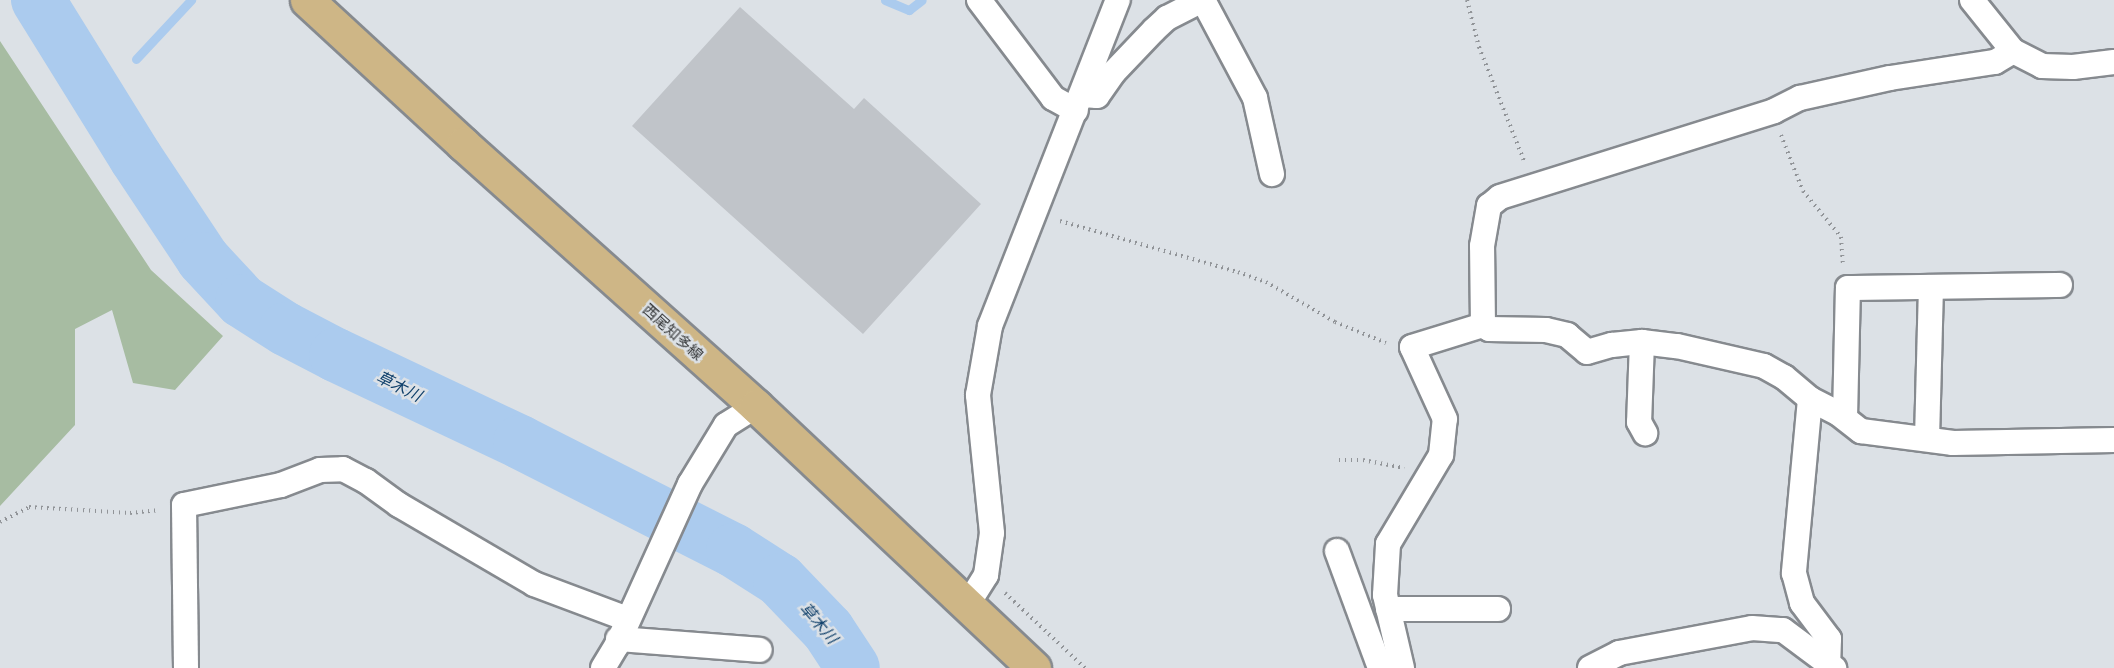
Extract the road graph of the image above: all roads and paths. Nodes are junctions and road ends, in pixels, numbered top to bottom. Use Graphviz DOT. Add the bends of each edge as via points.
graph roads {
  1 [pos="307,0"];
  2 [pos="979,0"];
  3 [pos="1118,0"];
  4 [pos="1203,0"];
  5 [pos="1467,0"];
  6 [pos="1972,0"];
  7 [pos="2013,51"];
  8 [pos="2114,62"];
  9 [pos="1079,103"];
  10 [pos="1774,111"];
  11 [pos="1272,174"];
  12 [pos="1534,187"];
  13 [pos="1033,213"];
  14 [pos="2060,285"];
  15 [pos="1931,287"];
  16 [pos="1848,288"];
  17 [pos="1484,326"];
  18 [pos="1642,342"];
  19 [pos="1412,346"];
  20 [pos="1810,399"];
  21 [pos="756,406"];
  22 [pos="1845,418"];
  23 [pos="1646,433"];
  24 [pos="1927,439"];
  25 [pos="2114,440"];
  26 [pos="1339,460"];
  27 [pos="1428,478"];
  28 [pos="184,505"];
  29 [pos="0,522"];
  30 [pos="1337,551"];
  31 [pos="966,607"];
  32 [pos="1388,609"];
  33 [pos="1498,609"];
  34 [pos="620,643"];
  35 [pos="760,650"];
  36 [pos="1831,666"];
  37 [pos="186,668"];
  38 [pos="603,668"];
  39 [pos="1034,668"];
  40 [pos="1380,668"];
  41 [pos="1402,668"];
  42 [pos="1590,668"];
  1 -- 21 [label="main road, 西尾知多線"];
  2 -- 9 [label="street" via="1053,98"];
  3 -- 9 [label="street"];
  4 -- 9 [label="street" via="1167,18 1114,72 1097,96"];
  4 -- 11 [label="street" via="1255,98"];
  5 -- 12 [label="path" via="1479,47"];
  6 -- 7 [label="street"];
  7 -- 8 [label="street" via="2042,66 2073,68"];
  7 -- 10 [label="street" via="1995,62 1890,78 1800,98"];
  9 -- 13 [label="street"];
  10 -- 12 [label="street"];
  10 -- 16 [label="path" via="1803,191 1841,237"];
  12 -- 17 [label="street" via="1500,197 1489,207 1482,246"];
  13 -- 19 [label="path" via="1238,272 1266,282 1365,335 1388,344"];
  13 -- 31 [label="street" via="990,326 978,395 993,533 986,575"];
  14 -- 15 [label="street"];
  15 -- 16 [label="street"];
  15 -- 24 [label="street"];
  16 -- 22 [label="street"];
  17 -- 18 [label="street" via="1546,330 1567,336 1587,352"];
  17 -- 19 [label="street"];
  18 -- 20 [label="street" via="1677,345 1764,366"];
  18 -- 23 [label="street" via="1639,422"];
  19 -- 27 [label="street" via="1445,419 1441,455"];
  20 -- 22 [label="street"];
  20 -- 36 [label="street" via="1794,573 1802,603 1828,639"];
  21 -- 31 [label="main road, 西尾知多線"];
  21 -- 34 [label="street" via="726,425 690,484"];
  22 -- 24 [label="street" via="1861,431"];
  24 -- 25 [label="street" via="1953,443"];
  26 -- 27 [label="path" via="1397,465"];
  27 -- 32 [label="street" via="1388,544"];
  28 -- 29 [label="path" via="130,513 29,507"];
  28 -- 34 [label="street" via="281,485 321,470 343,468 534,584"];
  28 -- 37 [label="street"];
  30 -- 40 [label="street"];
  31 -- 39 [label="main road, 西尾知多線"];
  32 -- 33 [label="street"];
  32 -- 41 [label="street"];
  34 -- 35 [label="street"];
  34 -- 38 [label="street"];
  36 -- 42 [label="street" via="1783,630 1752,628 1619,653"];
}
